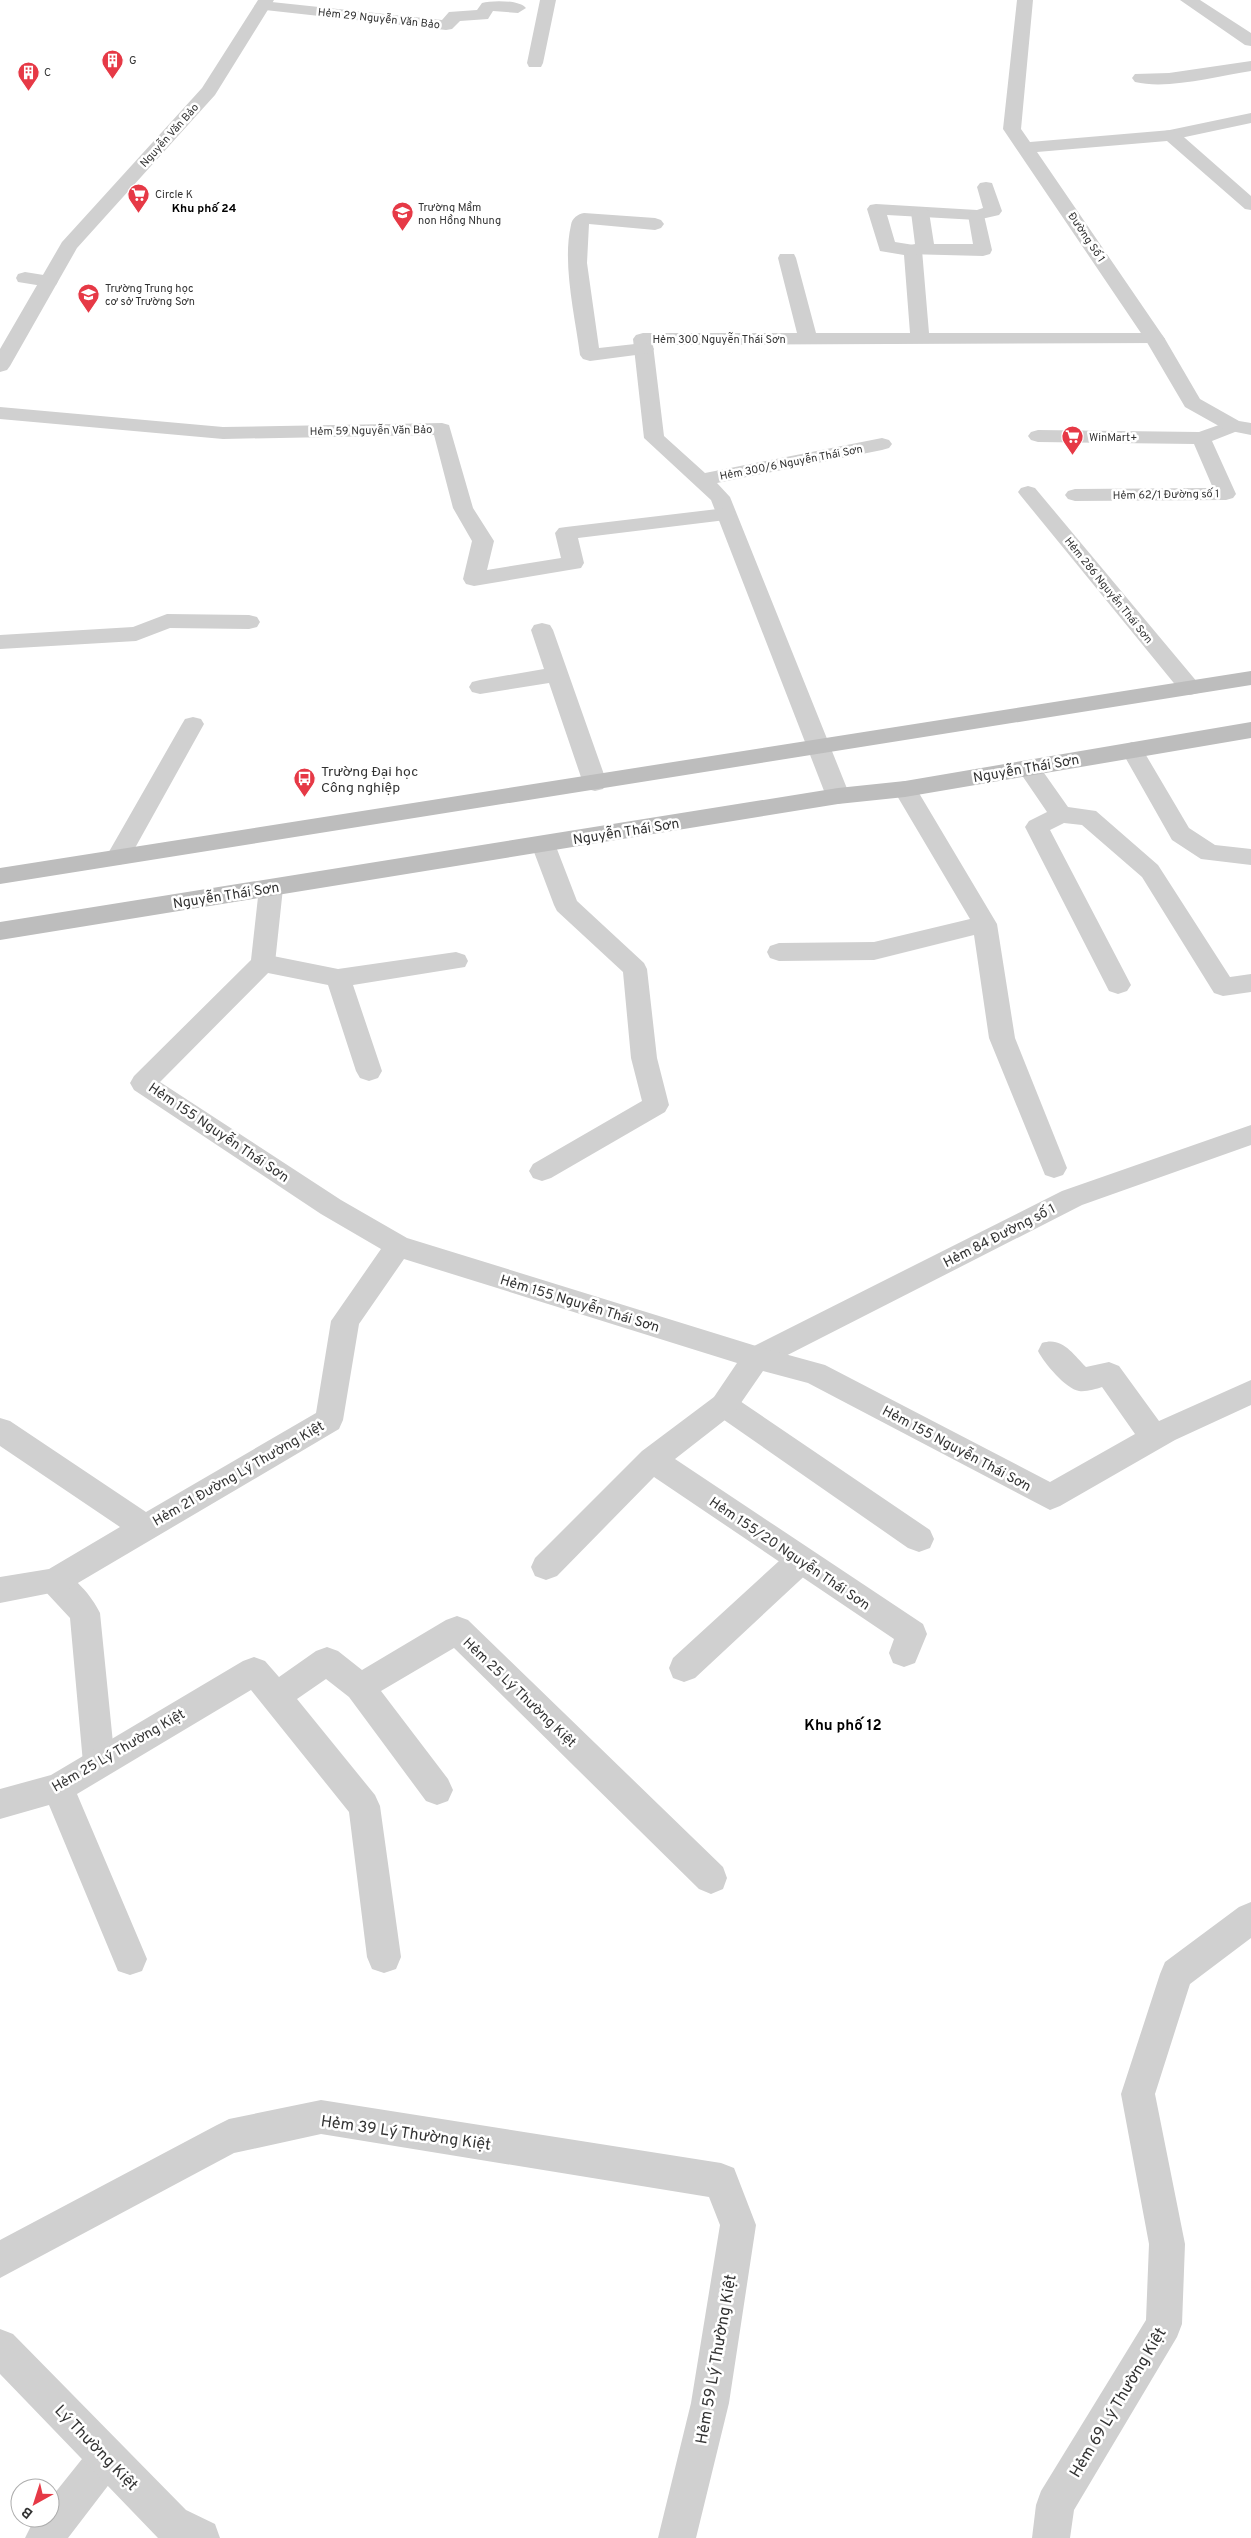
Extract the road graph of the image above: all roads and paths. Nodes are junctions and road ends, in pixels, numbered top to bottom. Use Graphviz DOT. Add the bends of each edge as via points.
graph roads {
  1 [pos="548,0"];
  2 [pos="1025,0"];
  3 [pos="1188,0"];
  4 [pos="264,3"];
  5 [pos="518,8"];
  6 [pos="1251,41"];
  7 [pos="535,63"];
  8 [pos="1251,66"];
  9 [pos="1141,78"];
  10 [pos="1251,118"];
  11 [pos="1171,135"];
  12 [pos="1027,148"];
  13 [pos="986,187"];
  14 [pos="1251,204"];
  15 [pos="920,212"];
  16 [pos="977,215"];
  17 [pos="655,224"];
  18 [pos="919,250"];
  19 [pos="787,258"];
  20 [pos="25,278"];
  21 [pos="49,281"];
  22 [pos="808,339"];
  23 [pos="920,339"];
  24 [pos="1155,339"];
  25 [pos="644,349"];
  26 [pos="0,366"];
  27 [pos="0,413"];
  28 [pos="1242,428"];
  29 [pos="1038,436"];
  30 [pos="1201,438"];
  31 [pos="882,444"];
  32 [pos="701,480"];
  33 [pos="1028,492"];
  34 [pos="1075,495"];
  35 [pos="726,514"];
  36 [pos="249,622"];
  37 [pos="542,630"];
  38 [pos="0,642"];
  39 [pos="557,674"];
  40 [pos="1251,678"];
  41 [pos="480,687"];
  42 [pos="1190,688"];
  43 [pos="193,724"];
  44 [pos="1249,731"];
  45 [pos="817,748"];
  46 [pos="1132,750"];
  47 [pos="1029,768"];
  48 [pos="595,783"];
  49 [pos="905,789"];
  50 [pos="838,796"];
  51 [pos="1061,815"];
  52 [pos="543,844"];
  53 [pos="1251,857"];
  54 [pos="118,858"];
  55 [pos="0,876"];
  56 [pos="271,888"];
  57 [pos="985,924"];
  58 [pos="0,931"];
  59 [pos="780,952"];
  60 [pos="456,961"];
  61 [pos="263,963"];
  62 [pos="338,978"];
  63 [pos="1251,983"];
  64 [pos="1118,985"];
  65 [pos="369,1071"];
  66 [pos="1251,1135"];
  67 [pos="1054,1168"];
  68 [pos="542,1171"];
  69 [pos="398,1246"];
  70 [pos="1052,1351"];
  71 [pos="756,1358"];
  72 [pos="1251,1392"];
  73 [pos="724,1405"];
  74 [pos="1154,1437"];
  75 [pos="5,1441"];
  76 [pos="652,1460"];
  77 [pos="145,1528"];
  78 [pos="919,1539"];
  79 [pos="801,1560"];
  80 [pos="546,1567"];
  81 [pos="55,1581"];
  82 [pos="0,1590"];
  83 [pos="904,1653"];
  84 [pos="684,1668"];
  85 [pos="360,1687"];
  86 [pos="276,1696"];
  87 [pos="99,1763"];
  88 [pos="58,1788"];
  89 [pos="437,1790"];
  90 [pos="0,1804"];
  91 [pos="711,1878"];
  92 [pos="1251,1918"];
  93 [pos="384,1957"];
  94 [pos="130,1959"];
  95 [pos="721,2181"];
  96 [pos="0,2260"];
  97 [pos="0,2347"];
  98 [pos="107,2457"];
  99 [pos="44,2538"];
  100 [pos="201,2538"];
  101 [pos="677,2538"];
  102 [pos="1051,2538"];
  1 -- 7 [label="street"];
  2 -- 12 [label="street, Đường Số 1" via="1012,129"];
  3 -- 6 [label="street"];
  4 -- 5 [label="street, Hẻm 29 Nguyễn Văn Bảo" via="446,25 455,16 482,15 488,6"];
  4 -- 21 [label="street, Nguyễn Văn Bảo" via="209,91 69,246"];
  8 -- 9 [label="street" via="1169,78"];
  10 -- 11 [label="street"];
  11 -- 12 [label="street"];
  11 -- 14 [label="street"];
  12 -- 24 [label="street, Đường Số 1"];
  13 -- 16 [label="street" via="993,212"];
  15 -- 16 [label="street"];
  15 -- 18 [label="street"];
  15 -- 18 [label="street" via="876,209 887,247"];
  16 -- 18 [label="street" via="983,250"];
  17 -- 25 [label="street" via="584,218 580,223 578,263 590,355"];
  18 -- 23 [label="street"];
  19 -- 22 [label="street"];
  20 -- 21 [label="street"];
  21 -- 26 [label="street, Nguyễn Văn Bảo"];
  22 -- 23 [label="street, Hẻm 300 Nguyễn Thái Sơn"];
  22 -- 25 [label="street, Hẻm 300 Nguyễn Thái Sơn" via="643,339"];
  23 -- 24 [label="street, Hẻm 300 Nguyễn Thái Sơn"];
  24 -- 28 [label="street, Đường Số 1" via="1192,403"];
  25 -- 32 [label="street, Hẻm 300 Nguyễn Thái Sơn" via="654,438"];
  27 -- 35 [label="street, Hẻm 59 Nguyễn Văn Bảo" via="223,433 442,429 463,508 483,541 474,579 572,563 566,532"];
  28 -- 30 [label="street"];
  29 -- 30 [label="street"];
  30 -- 34 [label="street, Hẻm 62/1 Đường số 1" via="1226,494"];
  31 -- 32 [label="street, Hẻm 300/6 Nguyễn Thái Sơn"];
  32 -- 35 [label="street, Hẻm 300 Nguyễn Thái Sơn" via="720,497"];
  33 -- 42 [label="street, Hẻm 286 Nguyễn Thái Sơn"];
  35 -- 45 [label="street, Hẻm 300 Nguyễn Thái Sơn"];
  36 -- 38 [label="street" via="167,621 136,634"];
  37 -- 39 [label="street"];
  39 -- 41 [label="street"];
  39 -- 48 [label="street"];
  40 -- 42 [label="main road"];
  42 -- 45 [label="main road"];
  43 -- 54 [label="street"];
  44 -- 46 [label="main road, Nguyễn Thái Sơn"];
  45 -- 48 [label="main road"];
  45 -- 50 [label="street, Hẻm 300 Nguyễn Thái Sơn"];
  46 -- 47 [label="main road, Nguyễn Thái Sơn"];
  46 -- 53 [label="street" via="1180,834 1209,853"];
  47 -- 49 [label="main road, Nguyễn Thái Sơn"];
  47 -- 51 [label="street"];
  48 -- 54 [label="main road"];
  49 -- 50 [label="main road, Nguyễn Thái Sơn"];
  49 -- 57 [label="street"];
  50 -- 52 [label="main road, Nguyễn Thái Sơn"];
  51 -- 63 [label="street" via="1088,817 1150,871 1223,987"];
  51 -- 64 [label="street" via="1037,827"];
  52 -- 56 [label="main road, Nguyễn Thái Sơn"];
  52 -- 68 [label="street" via="566,905 635,969 644,1058 656,1105"];
  54 -- 55 [label="main road"];
  56 -- 58 [label="main road, Nguyễn Thái Sơn"];
  56 -- 61 [label="street"];
  57 -- 59 [label="street" via="874,951"];
  57 -- 67 [label="street" via="1002,1038"];
  60 -- 62 [label="street"];
  61 -- 62 [label="street"];
  61 -- 69 [label="street, Hẻm 155 Nguyễn Thái Sơn" via="144,1083 331,1208"];
  62 -- 65 [label="street"];
  66 -- 71 [label="street, Hẻm 84 Đường số 1" via="1072,1198"];
  69 -- 71 [label="street, Hẻm 155 Nguyễn Thái Sơn"];
  69 -- 77 [label="street, Hẻm 21 Đường Lý Thường Kiệt" via="345,1320 329,1420"];
  70 -- 74 [label="street" via="1081,1380 1109,1374"];
  71 -- 73 [label="street"];
  71 -- 74 [label="street, Hẻm 155 Nguyễn Thái Sơn" via="815,1373 1050,1497"];
  72 -- 74 [label="street, Hẻm 155 Nguyễn Thái Sơn"];
  73 -- 76 [label="street"];
  73 -- 78 [label="street"];
  75 -- 77 [label="street"];
  76 -- 79 [label="street, Hẻm 155/20 Nguyễn Thái Sơn"];
  76 -- 80 [label="street"];
  77 -- 81 [label="street, Hẻm 21 Đường Lý Thường Kiệt"];
  79 -- 83 [label="street, Hẻm 155/20 Nguyễn Thái Sơn" via="912,1634"];
  79 -- 84 [label="street"];
  81 -- 82 [label="street, Hẻm 21 Đường Lý Thường Kiệt"];
  81 -- 87 [label="street" via="85,1613"];
  85 -- 86 [label="street" via="327,1661"];
  85 -- 89 [label="street"];
  85 -- 91 [label="street, Hẻm 25 Lý Thường Kiệt" via="457,1630"];
  86 -- 87 [label="street, Hẻm 25 Lý Thường Kiệt" via="254,1671"];
  86 -- 93 [label="street" via="364,1806"];
  87 -- 88 [label="street, Hẻm 25 Lý Thường Kiệt"];
  88 -- 90 [label="street, Hẻm 25 Lý Thường Kiệt"];
  88 -- 94 [label="street"];
  92 -- 102 [label="street, Hẻm 69 Lý Thường Kiệt" via="1177,1974 1138,2094 1166,2244 1164,2324 1055,2505"];
  95 -- 96 [label="street, Hẻm 39 Lý Thường Kiệt" via="321,2117 229,2137"];
  95 -- 101 [label="street, Hẻm 59 Lý Thường Kiệt" via="738,2225 710,2403"];
  97 -- 98 [label="street, Lý Thường Kiệt"];
  98 -- 99 [label="street"];
  98 -- 100 [label="street, Lý Thường Kiệt" via="172,2524"];
}
